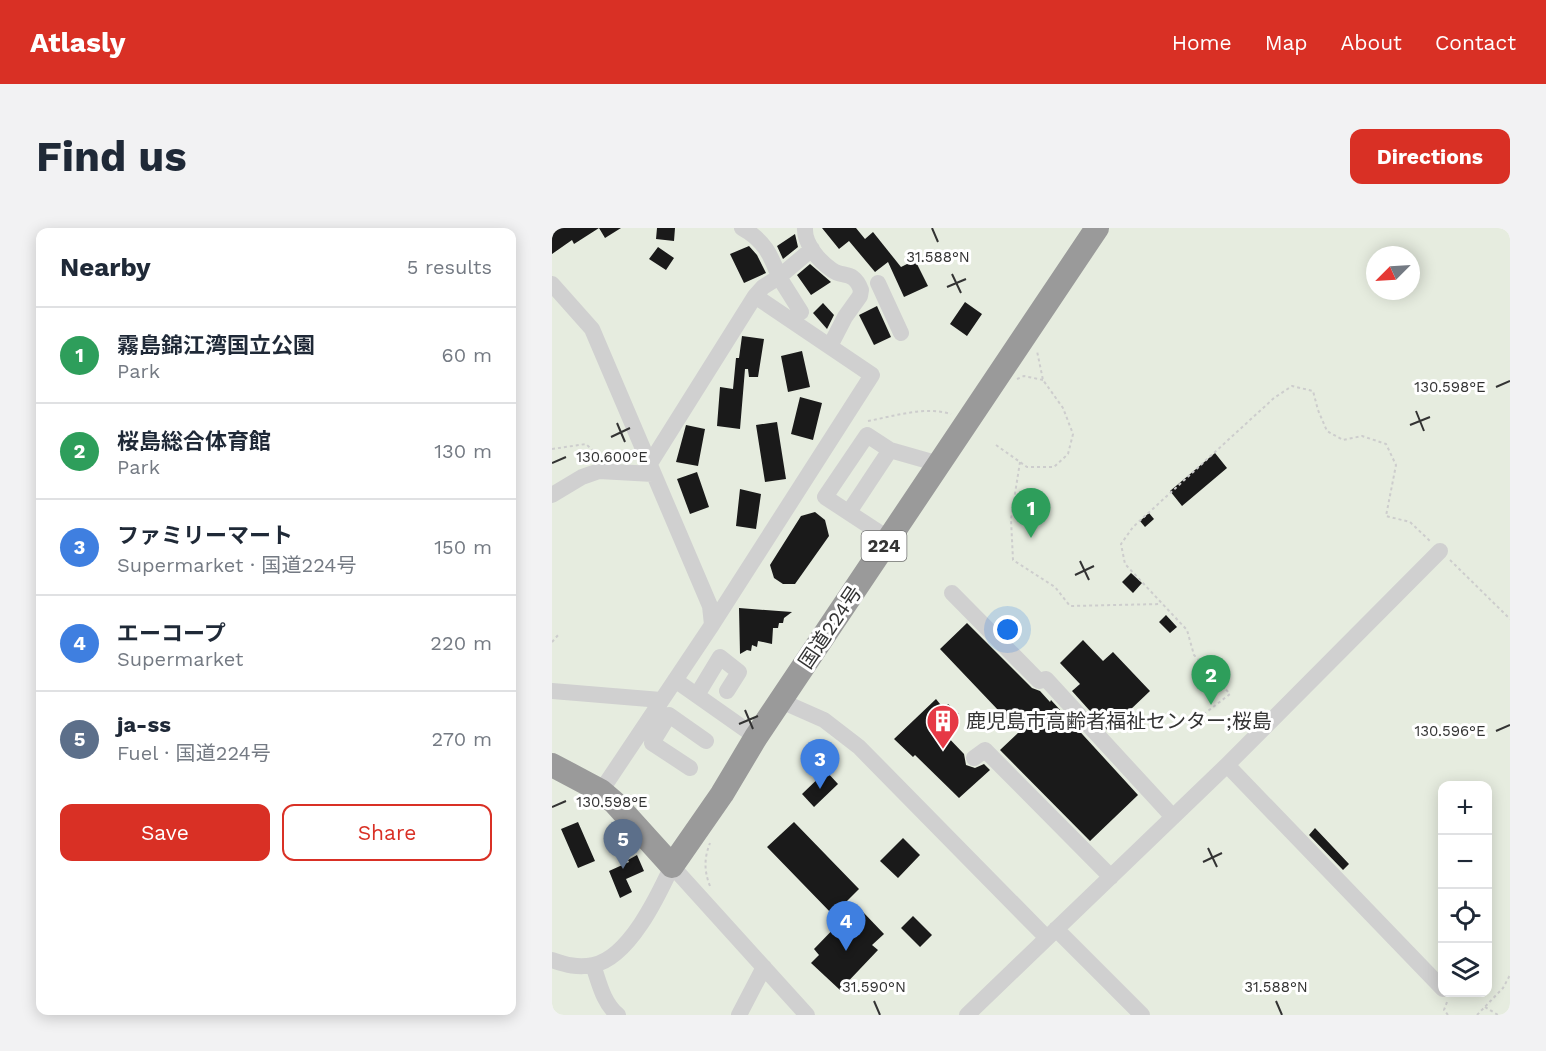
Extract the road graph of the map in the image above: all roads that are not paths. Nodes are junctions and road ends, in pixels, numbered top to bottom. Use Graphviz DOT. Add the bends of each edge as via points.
graph roads {
  1 [pos="742,228"];
  2 [pos="804,228"];
  3 [pos="1097,228"];
  4 [pos="812,249"];
  5 [pos="779,278"];
  6 [pos="552,284"];
  7 [pos="755,296"];
  8 [pos="860,296"];
  9 [pos="801,312"];
  10 [pos="901,333"];
  11 [pos="830,346"];
  12 [pos="890,450"];
  13 [pos="939,464"];
  14 [pos="651,469"];
  15 [pos="552,495"];
  16 [pos="849,512"];
  17 [pos="889,539"];
  18 [pos="1440,551"];
  19 [pos="952,593"];
  20 [pos="712,625"];
  21 [pos="675,680"];
  22 [pos="552,691"];
  23 [pos="727,691"];
  24 [pos="697,695"];
  25 [pos="661,700"];
  26 [pos="781,701"];
  27 [pos="756,737"];
  28 [pos="706,741"];
  29 [pos="974,758"];
  30 [pos="552,765"];
  31 [pos="1227,765"];
  32 [pos="690,768"];
  33 [pos="601,792"];
  34 [pos="1173,817"];
  35 [pos="672,866"];
  36 [pos="1110,877"];
  37 [pos="1051,934"];
  38 [pos="552,960"];
  39 [pos="593,965"];
  40 [pos="764,967"];
  41 [pos="1438,985"];
  42 [pos="618,1015"];
  43 [pos="739,1015"];
  44 [pos="807,1015"];
  45 [pos="967,1015"];
  46 [pos="1142,1015"];
  1 -- 5 [label="street" via="768,249"];
  2 -- 4 [label="street"];
  3 -- 13 [label="highway, 国道224号 / 224"];
  4 -- 5 [label="street"];
  4 -- 8 [label="street" via="834,272 856,280"];
  5 -- 7 [label="street"];
  5 -- 9 [label="street"];
  6 -- 14 [label="street" via="592,329"];
  7 -- 11 [label="street"];
  7 -- 14 [label="street"];
  8 -- 10 [label="street" via="879,286"];
  8 -- 11 [label="street"];
  11 -- 20 [label="street" via="872,375"];
  12 -- 13 [label="street"];
  12 -- 16 [label="street"];
  12 -- 16 [label="street" via="867,435 825,497"];
  13 -- 17 [label="highway, 国道224号 / 224"];
  14 -- 15 [label="street" via="599,471"];
  14 -- 20 [label="street" via="710,606"];
  16 -- 17 [label="street"];
  17 -- 26 [label="highway, 国道224号 / 224"];
  18 -- 31 [label="street"];
  19 -- 34 [label="street" via="1039,681 1046,679"];
  20 -- 21 [label="street"];
  21 -- 24 [label="street"];
  21 -- 25 [label="street"];
  22 -- 25 [label="street"];
  23 -- 24 [label="street" via="739,672 720,657"];
  24 -- 27 [label="street"];
  25 -- 33 [label="street"];
  26 -- 27 [label="highway, 国道224号 / 224"];
  26 -- 37 [label="street" via="824,720 859,747"];
  27 -- 35 [label="highway, 国道224号 / 224" via="723,794"];
  28 -- 32 [label="street" via="669,715 652,743"];
  29 -- 36 [label="street" via="985,750"];
  30 -- 33 [label="highway"];
  31 -- 34 [label="street"];
  31 -- 41 [label="street"];
  33 -- 35 [label="highway"];
  34 -- 36 [label="street"];
  35 -- 39 [label="street" via="626,943"];
  35 -- 40 [label="street"];
  36 -- 37 [label="street"];
  37 -- 45 [label="street"];
  37 -- 46 [label="street"];
  38 -- 39 [label="street" via="569,966"];
  39 -- 42 [label="street" via="604,997"];
  40 -- 43 [label="street"];
  40 -- 44 [label="street"];
}
